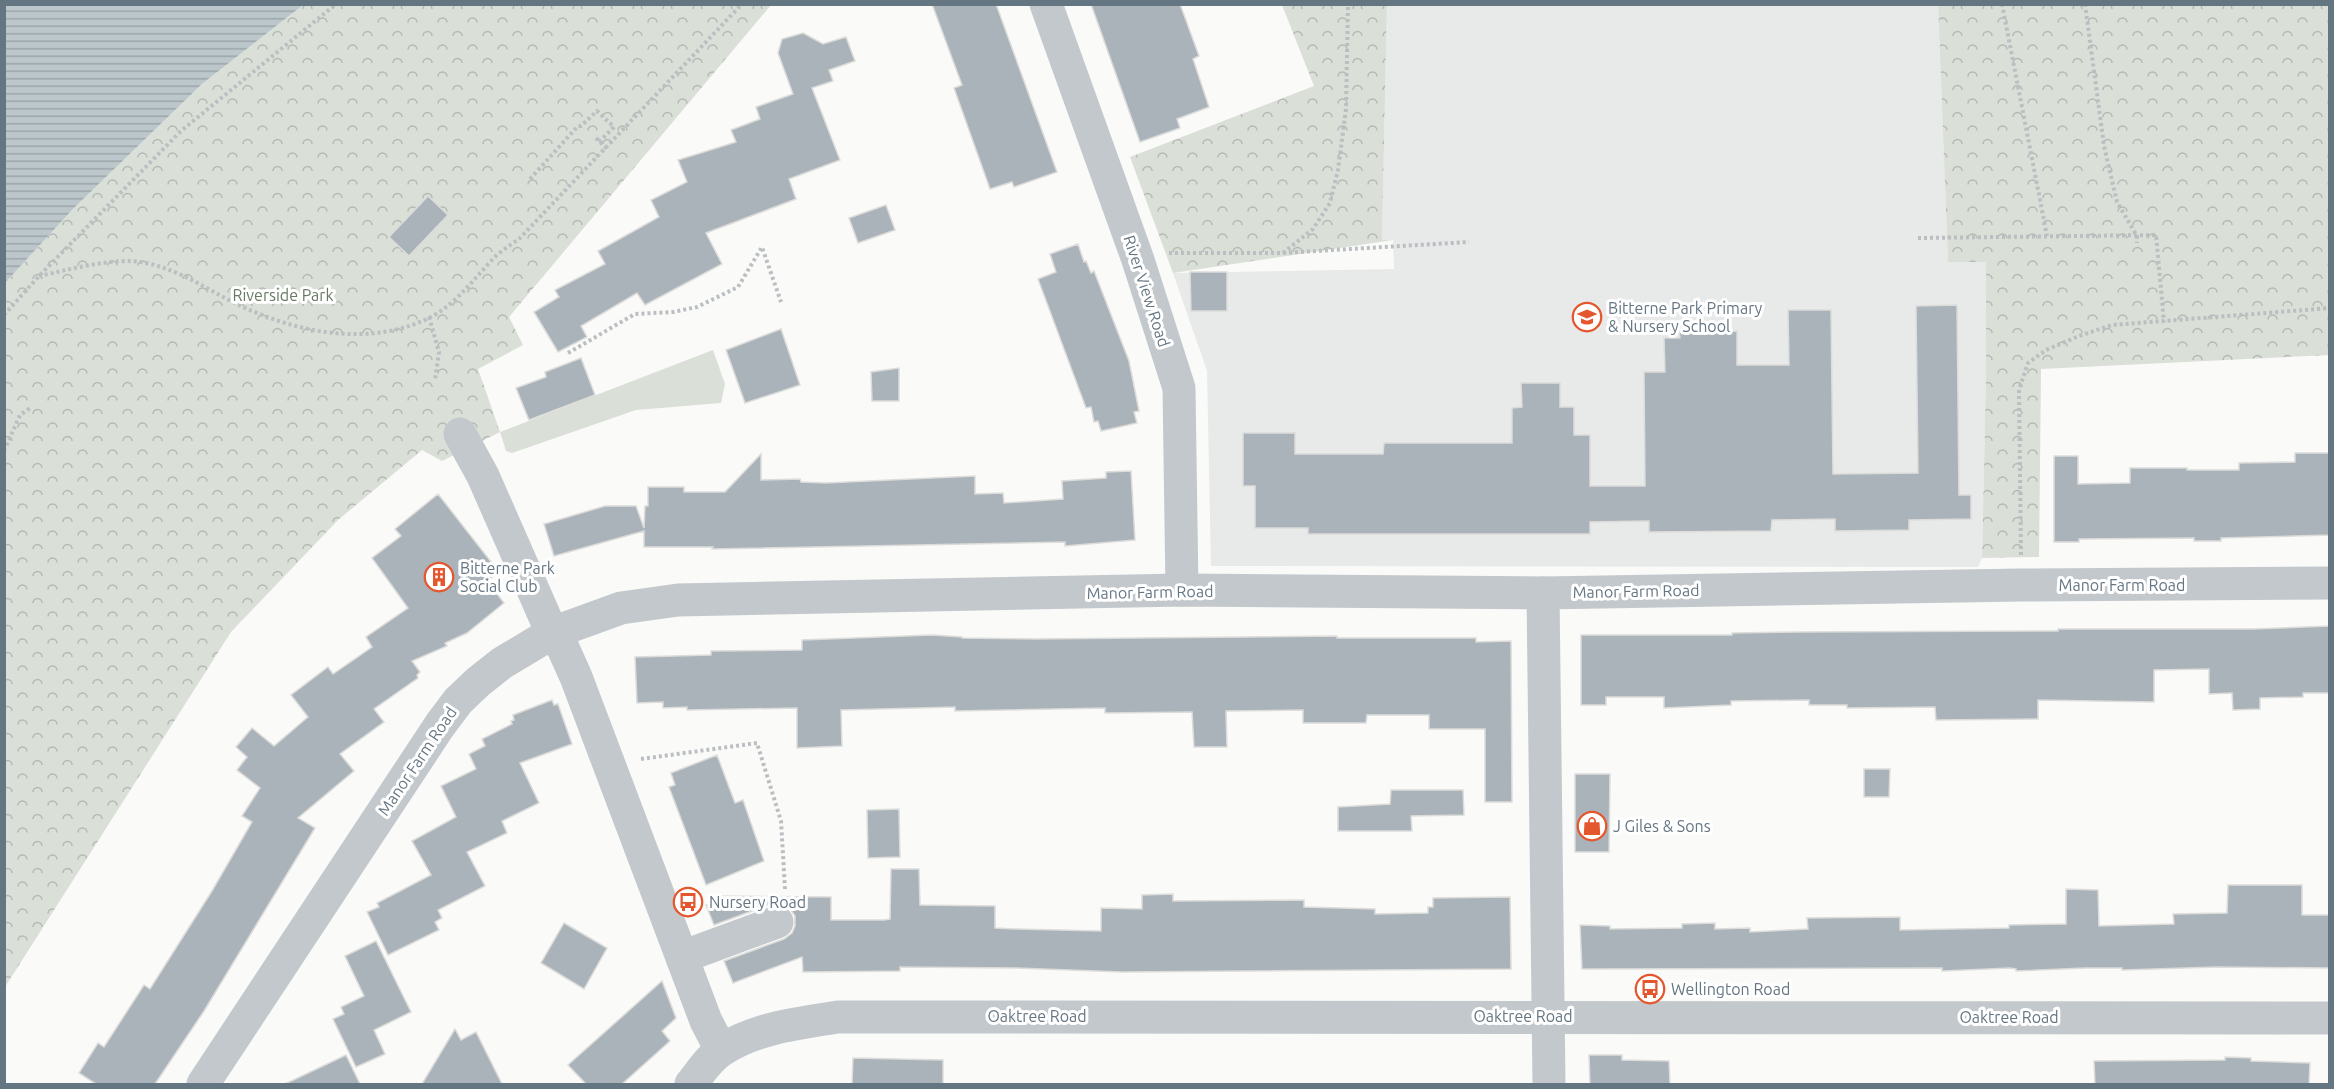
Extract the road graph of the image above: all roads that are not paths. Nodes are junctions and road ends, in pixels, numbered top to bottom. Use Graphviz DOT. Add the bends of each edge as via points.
graph roads {
  1 [pos="1046,4"];
  2 [pos="460,435"];
  3 [pos="2330,583"];
  4 [pos="1182,590"];
  5 [pos="1544,593"];
  6 [pos="552,633"];
  7 [pos="777,922"];
  8 [pos="682,957"];
  9 [pos="1549,1016"];
  10 [pos="2330,1018"];
  11 [pos="721,1050"];
  12 [pos="204,1084"];
  13 [pos="691,1084"];
  14 [pos="1549,1084"];
  1 -- 4 [label="street, River View Road" via="1179,388"];
  2 -- 6 [label="street" via="483,476"];
  3 -- 5 [label="street, Manor Farm Road"];
  4 -- 5 [label="street, Manor Farm Road"];
  4 -- 6 [label="street, Manor Farm Road" via="678,600 621,608"];
  5 -- 9 [label="street"];
  6 -- 8 [label="street" via="576,677"];
  6 -- 12 [label="street, Manor Farm Road" via="502,663 458,701"];
  7 -- 8 [label="street"];
  8 -- 11 [label="street"];
  9 -- 10 [label="street, Oaktree Road"];
  9 -- 11 [label="street, Oaktree Road" via="838,1017 754,1034"];
  9 -- 14 [label="street"];
  11 -- 13 [label="street"];
}
